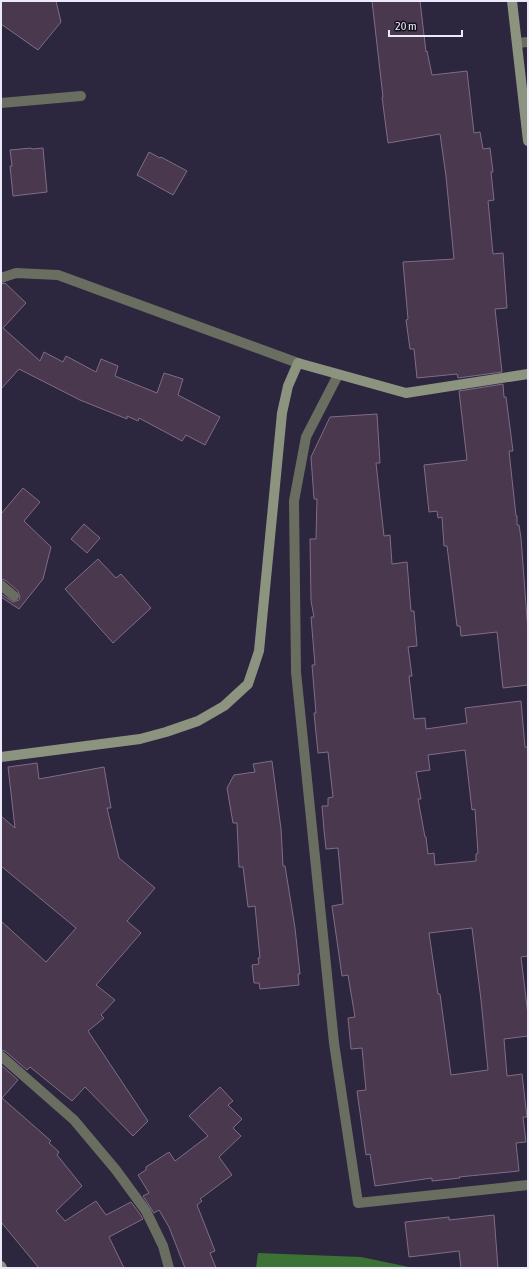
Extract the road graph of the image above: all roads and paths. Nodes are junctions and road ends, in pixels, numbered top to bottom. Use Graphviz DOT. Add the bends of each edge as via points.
graph roads {
  1 [pos="512,1"];
  2 [pos="528,42"];
  3 [pos="517,43"];
  4 [pos="81,96"];
  5 [pos="1,103"];
  6 [pos="528,142"];
  7 [pos="1,278"];
  8 [pos="298,363"];
  9 [pos="338,374"];
  10 [pos="528,374"];
  11 [pos="1,585"];
  12 [pos="14,596"];
  13 [pos="1,757"];
  14 [pos="1,1056"];
  15 [pos="528,1185"];
  16 [pos="169,1268"];
  1 -- 3 [label="street"];
  2 -- 3 [label="street"];
  3 -- 6 [label="street"];
  4 -- 5 [label="street"];
  7 -- 8 [label="street" via="16,273 58,275"];
  8 -- 9 [label="street"];
  8 -- 13 [label="street" via="288,386 282,413 259,651 248,684 224,706 198,721 166,732 140,739"];
  9 -- 10 [label="street" via="406,393"];
  9 -- 15 [label="street" via="306,437 294,501 296,664 334,1043 358,1204"];
  11 -- 12 [label="street"];
  14 -- 16 [label="street" via="74,1120 116,1170 146,1211 163,1246"];
}
